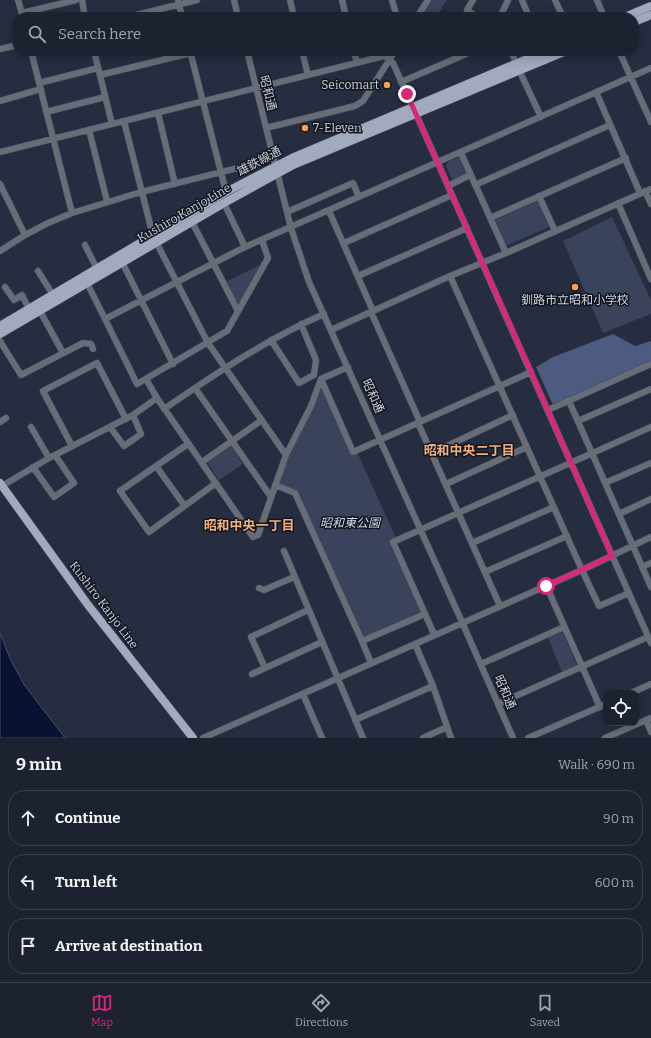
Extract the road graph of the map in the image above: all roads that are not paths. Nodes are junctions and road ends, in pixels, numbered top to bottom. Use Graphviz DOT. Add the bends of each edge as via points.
graph roads {
  1 [pos="18,0"];
  2 [pos="76,0"];
  3 [pos="82,0"];
  4 [pos="197,0"];
  5 [pos="234,0"];
  6 [pos="290,0"];
  7 [pos="342,0"];
  8 [pos="392,0"];
  9 [pos="428,0"];
  10 [pos="473,0"];
  11 [pos="508,0"];
  12 [pos="522,0"];
  13 [pos="555,0"];
  14 [pos="597,0"];
  15 [pos="178,2"];
  16 [pos="651,6"];
  17 [pos="21,12"];
  18 [pos="33,12"];
  19 [pos="85,12"];
  20 [pos="145,12"];
  21 [pos="181,12"];
  22 [pos="237,12"];
  23 [pos="293,12"];
  24 [pos="345,12"];
  25 [pos="396,12"];
  26 [pos="420,12"];
  27 [pos="470,12"];
  28 [pos="502,12"];
  29 [pos="527,12"];
  30 [pos="561,12"];
  31 [pos="602,12"];
  32 [pos="637,12"];
  33 [pos="651,15"];
  34 [pos="639,20"];
  35 [pos="12,46"];
  36 [pos="0,49"];
  37 [pos="32,56"];
  38 [pos="95,56"];
  39 [pos="174,56"];
  40 [pos="191,56"];
  41 [pos="248,56"];
  42 [pos="303,56"];
  43 [pos="355,56"];
  44 [pos="392,56"];
  45 [pos="461,56"];
  46 [pos="513,56"];
  47 [pos="537,56"];
  48 [pos="551,56"];
  49 [pos="621,56"];
  50 [pos="390,59"];
  51 [pos="357,63"];
  52 [pos="518,67"];
  53 [pos="98,68"];
  54 [pos="651,68"];
  55 [pos="100,75"];
  56 [pos="308,75"];
  57 [pos="631,77"];
  58 [pos="401,82"];
  59 [pos="40,86"];
  60 [pos="256,89"];
  61 [pos="596,92"];
  62 [pos="105,97"];
  63 [pos="0,101"];
  64 [pos="203,102"];
  65 [pos="414,110"];
  66 [pos="46,112"];
  67 [pos="158,113"];
  68 [pos="541,117"];
  69 [pos="124,121"];
  70 [pos="651,122"];
  71 [pos="112,124"];
  72 [pos="610,125"];
  73 [pos="266,128"];
  74 [pos="89,130"];
  75 [pos="52,138"];
  76 [pos="0,152"];
  77 [pos="461,152"];
  78 [pos="626,158"];
  79 [pos="258,163"];
  80 [pos="437,163"];
  81 [pos="276,170"];
  82 [pos="220,172"];
  83 [pos="470,175"];
  84 [pos="0,184"];
  85 [pos="175,184"];
  86 [pos="475,185"];
  87 [pos="448,186"];
  88 [pos="646,191"];
  89 [pos="141,192"];
  90 [pos="226,192"];
  91 [pos="452,195"];
  92 [pos="539,196"];
  93 [pos="359,197"];
  94 [pos="107,201"];
  95 [pos="224,203"];
  96 [pos="618,203"];
  97 [pos="651,204"];
  98 [pos="329,211"];
  99 [pos="287,212"];
  100 [pos="72,213"];
  101 [pos="490,218"];
  102 [pos="192,222"];
  103 [pos="291,228"];
  104 [pos="467,228"];
  105 [pos="555,231"];
  106 [pos="25,235"];
  107 [pos="154,240"];
  108 [pos="262,240"];
  109 [pos="344,243"];
  110 [pos="85,245"];
  111 [pos="245,247"];
  112 [pos="0,251"];
  113 [pos="506,253"];
  114 [pos="122,262"];
  115 [pos="214,263"];
  116 [pos="482,263"];
  117 [pos="97,268"];
  118 [pos="38,270"];
  119 [pos="358,276"];
  120 [pos="450,276"];
  121 [pos="651,279"];
  122 [pos="176,282"];
  123 [pos="88,283"];
  124 [pos="6,287"];
  125 [pos="53,295"];
  126 [pos="141,300"];
  127 [pos="30,309"];
  128 [pos="40,311"];
  129 [pos="238,311"];
  130 [pos="372,312"];
  131 [pos="324,314"];
  132 [pos="105,319"];
  133 [pos="301,324"];
  134 [pos="0,326"];
  135 [pos="331,330"];
  136 [pos="0,334"];
  137 [pos="271,340"];
  138 [pos="0,341"];
  139 [pos="208,343"];
  140 [pos="93,348"];
  141 [pos="62,353"];
  142 [pos="173,364"];
  143 [pos="651,364"];
  144 [pos="348,367"];
  145 [pos="226,369"];
  146 [pos="531,372"];
  147 [pos="146,379"];
  148 [pos="320,379"];
  149 [pos="500,386"];
  150 [pos="195,388"];
  151 [pos="651,389"];
  152 [pos="157,398"];
  153 [pos="569,401"];
  154 [pos="164,409"];
  155 [pos="548,410"];
  156 [pos="133,415"];
  157 [pos="513,416"];
  158 [pos="126,419"];
  159 [pos="262,420"];
  160 [pos="578,422"];
  161 [pos="419,423"];
  162 [pos="31,427"];
  163 [pos="110,427"];
  164 [pos="651,427"];
  165 [pos="381,440"];
  166 [pos="232,441"];
  167 [pos="188,444"];
  168 [pos="72,446"];
  169 [pos="527,447"];
  170 [pos="432,453"];
  171 [pos="592,453"];
  172 [pos="286,454"];
  173 [pos="55,455"];
  174 [pos="49,458"];
  175 [pos="202,462"];
  176 [pos="571,463"];
  177 [pos="651,463"];
  178 [pos="156,466"];
  179 [pos="33,467"];
  180 [pos="540,476"];
  181 [pos="216,483"];
  182 [pos="605,483"];
  183 [pos="446,484"];
  184 [pos="1,485"];
  185 [pos="275,485"];
  186 [pos="271,497"];
  187 [pos="651,499"];
  188 [pos="184,505"];
  189 [pos="554,507"];
  190 [pos="458,513"];
  191 [pos="619,514"];
  192 [pos="420,531"];
  193 [pos="567,536"];
  194 [pos="651,537"];
  195 [pos="472,543"];
  196 [pos="632,546"];
  197 [pos="284,551"];
  198 [pos="612,556"];
  199 [pos="651,563"];
  200 [pos="642,567"];
  201 [pos="582,570"];
  202 [pos="485,572"];
  203 [pos="294,577"];
  204 [pos="546,586"];
  205 [pos="651,587"];
  206 [pos="259,588"];
  207 [pos="629,593"];
  208 [pos="500,606"];
  209 [pos="308,610"];
  210 [pos="425,614"];
  211 [pos="462,622"];
  212 [pos="564,627"];
  213 [pos="434,634"];
  214 [pos="650,640"];
  215 [pos="362,641"];
  216 [pos="322,642"];
  217 [pos="414,644"];
  218 [pos="371,663"];
  219 [pos="481,664"];
  220 [pos="582,667"];
  221 [pos="265,668"];
  222 [pos="252,674"];
  223 [pos="337,678"];
  224 [pos="651,684"];
  225 [pos="433,686"];
  226 [pos="638,690"];
  227 [pos="303,694"];
  228 [pos="498,704"];
  229 [pos="603,706"];
  230 [pos="600,707"];
  231 [pos="648,719"];
  232 [pos="355,720"];
  233 [pos="447,727"];
  234 [pos="651,732"];
  235 [pos="610,737"];
  236 [pos="194,738"];
  237 [pos="203,738"];
  238 [pos="322,738"];
  239 [pos="363,738"];
  240 [pos="423,738"];
  241 [pos="451,738"];
  242 [pos="513,738"];
  243 [pos="528,738"];
  1 -- 17 [label="street"];
  2 -- 18 [label="street"];
  3 -- 19 [label="street"];
  4 -- 15 [label="street"];
  5 -- 22 [label="street"];
  6 -- 23 [label="street"];
  7 -- 24 [label="street"];
  8 -- 25 [label="street"];
  9 -- 26 [label="street"];
  10 -- 27 [label="street" via="467,10"];
  11 -- 28 [label="street"];
  12 -- 29 [label="street"];
  13 -- 30 [label="street"];
  14 -- 31 [label="street"];
  15 -- 20 [label="street"];
  15 -- 21 [label="street"];
  16 -- 32 [label="main road"];
  33 -- 34 [label="main road"];
  35 -- 36 [label="street"];
  37 -- 59 [label="street"];
  38 -- 53 [label="street"];
  39 -- 55 [label="street"];
  40 -- 64 [label="street"];
  41 -- 60 [label="street, 昭和通"];
  42 -- 56 [label="street"];
  43 -- 51 [label="street"];
  44 -- 50 [label="street"];
  45 -- 58 [label="street"];
  46 -- 52 [label="street"];
  47 -- 52 [label="main road, 雄鉄線通"];
  48 -- 52 [label="main road, 雄鉄線通"];
  49 -- 57 [label="street"];
  50 -- 51 [label="street" via="384,56"];
  50 -- 58 [label="street"];
  50 -- 73 [label="street" via="363,101 355,106"];
  51 -- 56 [label="street"];
  52 -- 65 [label="main road, 雄鉄線通"];
  52 -- 68 [label="street"];
  53 -- 55 [label="street"];
  53 -- 59 [label="street"];
  54 -- 57 [label="street"];
  55 -- 62 [label="street"];
  56 -- 60 [label="street"];
  57 -- 61 [label="street"];
  57 -- 70 [label="street"];
  58 -- 65 [label="street"];
  59 -- 63 [label="street"];
  59 -- 66 [label="street"];
  60 -- 64 [label="street"];
  60 -- 73 [label="street, 昭和通"];
  61 -- 68 [label="street"];
  61 -- 72 [label="street"];
  62 -- 66 [label="street"];
  62 -- 71 [label="street"];
  64 -- 67 [label="street"];
  64 -- 82 [label="street"];
  65 -- 80 [label="street"];
  65 -- 81 [label="main road, 雄鉄線通" via="292,158"];
  66 -- 75 [label="street"];
  67 -- 69 [label="street"];
  67 -- 85 [label="street"];
  68 -- 77 [label="street"];
  69 -- 71 [label="street"];
  69 -- 89 [label="street"];
  71 -- 74 [label="street"];
  72 -- 78 [label="street"];
  72 -- 86 [label="street"];
  73 -- 81 [label="street, 昭和通"];
  74 -- 75 [label="street"];
  74 -- 94 [label="street"];
  75 -- 76 [label="street"];
  75 -- 100 [label="street"];
  77 -- 80 [label="street"];
  77 -- 83 [label="street"];
  78 -- 88 [label="street"];
  78 -- 92 [label="street"];
  79 -- 82 [label="street"];
  80 -- 87 [label="street"];
  80 -- 93 [label="street"];
  81 -- 90 [label="main road, 雄鉄線通"];
  81 -- 95 [label="main road, Kushiro Kanjo Line"];
  81 -- 99 [label="street, 昭和通"];
  82 -- 85 [label="street"];
  82 -- 90 [label="street"];
  83 -- 86 [label="street"];
  83 -- 87 [label="street"];
  84 -- 106 [label="street"];
  85 -- 89 [label="street"];
  86 -- 101 [label="street"];
  87 -- 91 [label="street"];
  88 -- 96 [label="street"];
  88 -- 97 [label="street"];
  89 -- 94 [label="street"];
  89 -- 107 [label="street"];
  90 -- 107 [label="main road, 雄鉄線通"];
  91 -- 104 [label="street"];
  91 -- 109 [label="street"];
  92 -- 101 [label="street"];
  92 -- 105 [label="street"];
  93 -- 98 [label="street"];
  93 -- 99 [label="street" via="352,183"];
  94 -- 100 [label="street"];
  95 -- 102 [label="main road, Kushiro Kanjo Line"];
  95 -- 111 [label="street"];
  96 -- 105 [label="street"];
  96 -- 121 [label="street"];
  98 -- 103 [label="street"];
  98 -- 109 [label="street"];
  99 -- 103 [label="street, 昭和通"];
  100 -- 106 [label="street"];
  101 -- 113 [label="street"];
  102 -- 107 [label="main road, Kushiro Kanjo Line"];
  102 -- 115 [label="street"];
  103 -- 108 [label="street"];
  103 -- 131 [label="street, 昭和通" via="309,282"];
  104 -- 116 [label="street"];
  104 -- 119 [label="street"];
  105 -- 113 [label="street"];
  106 -- 112 [label="street"];
  107 -- 114 [label="main road, Kushiro Kanjo Line"];
  107 -- 117 [label="main road, 雄鉄線通"];
  107 -- 122 [label="street"];
  108 -- 111 [label="street"];
  108 -- 129 [label="street" via="268,258"];
  109 -- 119 [label="street"];
  110 -- 117 [label="street"];
  111 -- 115 [label="street"];
  113 -- 116 [label="street"];
  114 -- 123 [label="main road, Kushiro Kanjo Line"];
  114 -- 126 [label="street"];
  115 -- 122 [label="street"];
  115 -- 129 [label="street"];
  116 -- 120 [label="street"];
  116 -- 146 [label="street"];
  117 -- 125 [label="main road, 雄鉄線通"];
  118 -- 125 [label="street"];
  119 -- 130 [label="street"];
  120 -- 130 [label="street"];
  120 -- 149 [label="street"];
  122 -- 126 [label="street"];
  122 -- 139 [label="street"];
  123 -- 128 [label="main road, Kushiro Kanjo Line"];
  123 -- 132 [label="street"];
  124 -- 127 [label="street" via="14,300 22,295"];
  125 -- 127 [label="main road, 雄鉄線通"];
  126 -- 132 [label="street"];
  126 -- 142 [label="street"];
  127 -- 134 [label="main road, 雄鉄線通"];
  128 -- 136 [label="main road, Kushiro Kanjo Line"];
  128 -- 141 [label="street"];
  129 -- 139 [label="street" via="228,331"];
  130 -- 135 [label="street"];
  130 -- 161 [label="street"];
  131 -- 133 [label="street"];
  131 -- 135 [label="street, 昭和通"];
  132 -- 147 [label="street" via="137,384"];
  133 -- 137 [label="street"];
  133 -- 137 [label="street" via="316,360 314,375 299,383"];
  135 -- 144 [label="street, 昭和通"];
  137 -- 145 [label="street"];
  138 -- 141 [label="street" via="21,375"];
  139 -- 142 [label="street"];
  139 -- 145 [label="street"];
  140 -- 141 [label="street" via="91,344 83,343"];
  142 -- 147 [label="street"];
  143 -- 153 [label="street"];
  144 -- 148 [label="street"];
  144 -- 165 [label="street, 昭和通"];
  145 -- 150 [label="street"];
  145 -- 159 [label="street"];
  146 -- 149 [label="street"];
  146 -- 155 [label="street"];
  147 -- 152 [label="street"];
  148 -- 165 [label="street" via="353,452"];
  148 -- 172 [label="street" via="310,406"];
  149 -- 157 [label="street"];
  149 -- 161 [label="street"];
  150 -- 154 [label="street"];
  150 -- 166 [label="street"];
  151 -- 160 [label="street"];
  152 -- 154 [label="street"];
  152 -- 156 [label="street"];
  153 -- 155 [label="street"];
  153 -- 160 [label="street"];
  154 -- 167 [label="street"];
  155 -- 176 [label="street"];
  156 -- 158 [label="street"];
  156 -- 163 [label="street" via="141,434 124,446"];
  157 -- 169 [label="street"];
  157 -- 170 [label="street"];
  158 -- 163 [label="street"];
  158 -- 168 [label="street" via="96,363 43,391"];
  159 -- 166 [label="street"];
  159 -- 172 [label="street"];
  160 -- 171 [label="street"];
  161 -- 165 [label="street"];
  161 -- 170 [label="street"];
  162 -- 174 [label="street"];
  163 -- 168 [label="street"];
  164 -- 171 [label="street"];
  165 -- 192 [label="street, 昭和通"];
  166 -- 175 [label="street"];
  166 -- 186 [label="street"];
  167 -- 175 [label="street"];
  167 -- 178 [label="street"];
  168 -- 173 [label="street"];
  169 -- 180 [label="street"];
  169 -- 183 [label="street"];
  170 -- 183 [label="street"];
  171 -- 176 [label="street"];
  171 -- 182 [label="street"];
  172 -- 185 [label="street"];
  173 -- 174 [label="street"];
  173 -- 179 [label="street" via="74,482 54,497"];
  174 -- 179 [label="street"];
  175 -- 181 [label="street"];
  176 -- 180 [label="street"];
  176 -- 198 [label="street"];
  177 -- 182 [label="street"];
  178 -- 188 [label="street"];
  178 -- 188 [label="street" via="120,491 149,532"];
  179 -- 184 [label="street"];
  180 -- 189 [label="street"];
  180 -- 190 [label="street"];
  181 -- 186 [label="street" via="253,537 258,535"];
  181 -- 188 [label="street"];
  182 -- 191 [label="street"];
  183 -- 190 [label="street"];
  184 -- 236 [label="main road, Kushiro Kanjo Line" via="88,605"];
  185 -- 186 [label="street"];
  185 -- 215 [label="street" via="295,493"];
  187 -- 191 [label="street"];
  189 -- 193 [label="street"];
  189 -- 195 [label="street"];
  190 -- 192 [label="street"];
  190 -- 195 [label="street"];
  191 -- 196 [label="street"];
  192 -- 210 [label="street" via="393,542"];
  192 -- 211 [label="street, 昭和通"];
  193 -- 201 [label="street"];
  193 -- 202 [label="street"];
  194 -- 196 [label="street"];
  195 -- 202 [label="street"];
  196 -- 198 [label="street"];
  196 -- 200 [label="street"];
  197 -- 203 [label="street"];
  198 -- 201 [label="street"];
  198 -- 207 [label="street"];
  199 -- 200 [label="street"];
  200 -- 205 [label="street"];
  201 -- 204 [label="street"];
  201 -- 207 [label="street" via="599,606"];
  202 -- 208 [label="street"];
  203 -- 206 [label="street" via="264,590"];
  203 -- 209 [label="street"];
  204 -- 208 [label="street"];
  204 -- 212 [label="street"];
  207 -- 214 [label="street"];
  208 -- 211 [label="street"];
  209 -- 216 [label="street"];
  209 -- 221 [label="street" via="251,637"];
  210 -- 213 [label="street"];
  210 -- 215 [label="street"];
  211 -- 213 [label="street"];
  211 -- 219 [label="street, 昭和通"];
  212 -- 219 [label="street"];
  212 -- 220 [label="street"];
  213 -- 217 [label="street"];
  214 -- 220 [label="street"];
  215 -- 218 [label="street"];
  216 -- 221 [label="street"];
  216 -- 223 [label="street"];
  217 -- 218 [label="street"];
  217 -- 225 [label="street"];
  218 -- 223 [label="street"];
  219 -- 228 [label="street, 昭和通"];
  220 -- 228 [label="street"];
  220 -- 230 [label="street"];
  221 -- 222 [label="street"];
  223 -- 227 [label="street"];
  223 -- 232 [label="street"];
  224 -- 226 [label="street"];
  225 -- 232 [label="street"];
  225 -- 233 [label="street"];
  227 -- 237 [label="street"];
  227 -- 238 [label="street"];
  228 -- 242 [label="street, 昭和通"];
  229 -- 230 [label="street"];
  230 -- 243 [label="street"];
  231 -- 234 [label="street"];
  231 -- 235 [label="street"];
  232 -- 239 [label="street"];
  233 -- 240 [label="street"];
  233 -- 241 [label="street"];
}
